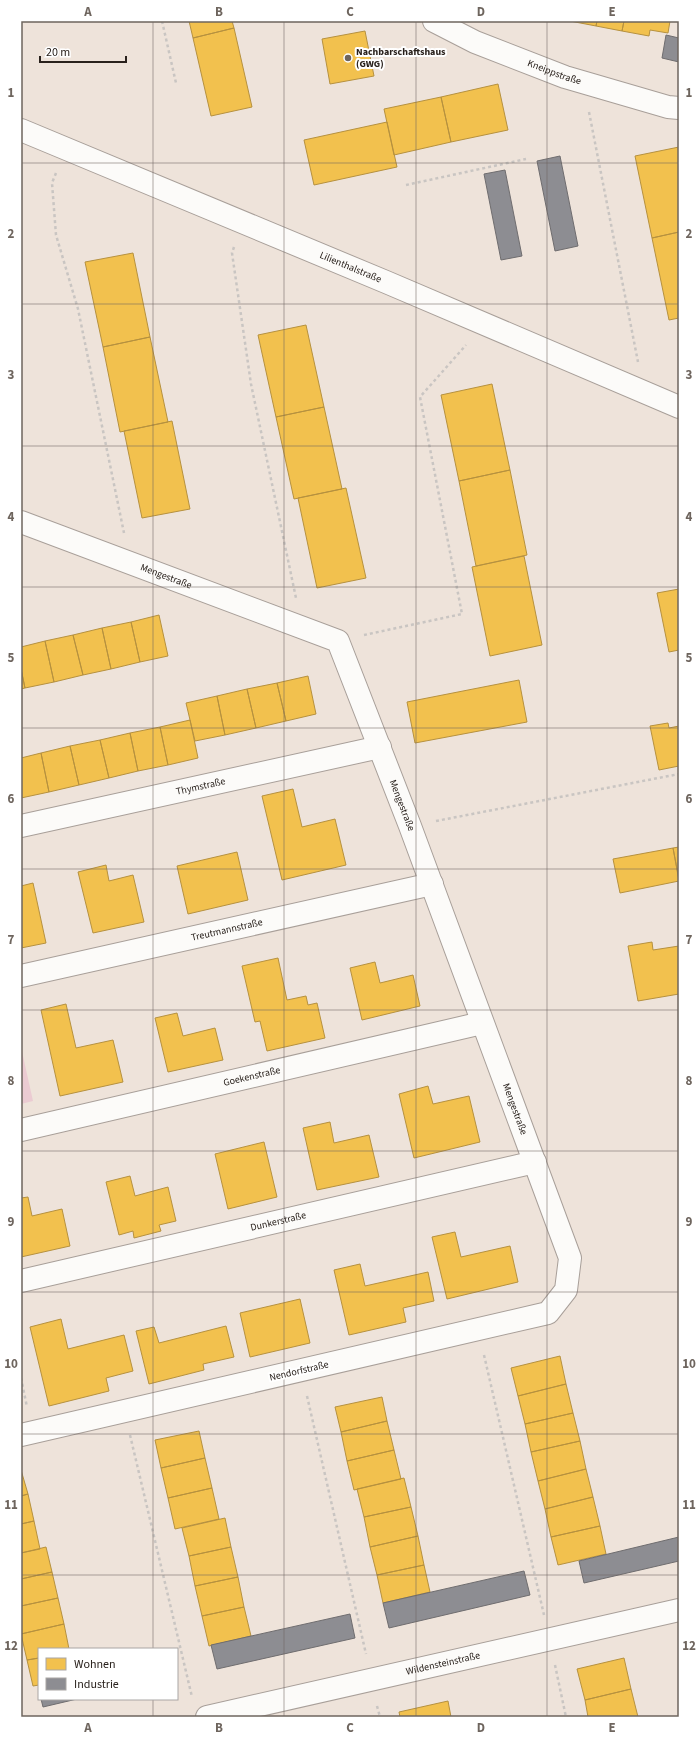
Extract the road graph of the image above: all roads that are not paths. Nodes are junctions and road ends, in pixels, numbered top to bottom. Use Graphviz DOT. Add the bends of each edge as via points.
graph roads {
  1 [pos="434,21"];
  2 [pos="679,108"];
  3 [pos="21,130"];
  4 [pos="679,407"];
  5 [pos="21,522"];
  6 [pos="380,747"];
  7 [pos="21,826"];
  8 [pos="432,884"];
  9 [pos="21,976"];
  10 [pos="482,1022"];
  11 [pos="21,1130"];
  12 [pos="535,1162"];
  13 [pos="21,1281"];
  14 [pos="566,1290"];
  15 [pos="21,1435"];
  16 [pos="679,1610"];
  17 [pos="200,1709"];
  1 -- 2 [label="street, Kneippstraße" via="475,42 584,82"];
  3 -- 4 [label="street, Lilienthalstraße"];
  5 -- 6 [label="street, Mengestraße" via="338,641"];
  6 -- 7 [label="street, Thymstraße"];
  6 -- 8 [label="street, Mengestraße"];
  8 -- 9 [label="street, Treutmannstraße"];
  8 -- 10 [label="street, Mengestraße"];
  10 -- 11 [label="street, Goekenstraße"];
  10 -- 12 [label="street, Mengestraße"];
  12 -- 13 [label="street, Dunkerstraße"];
  12 -- 14 [label="street, Mengestraße" via="570,1258"];
  14 -- 15 [label="street, Nendorfstraße" via="548,1313"];
  16 -- 17 [label="street, Wildensteinstraße" via="371,1680"];
}
